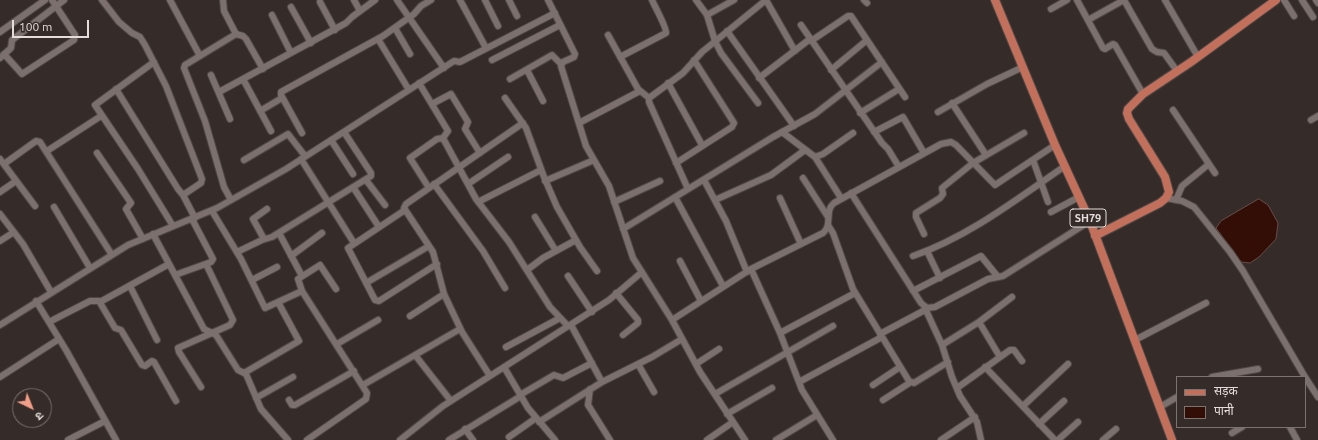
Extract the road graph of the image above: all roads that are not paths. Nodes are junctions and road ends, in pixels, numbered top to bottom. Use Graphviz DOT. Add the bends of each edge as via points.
graph roads {
  1 [pos="45,0"];
  2 [pos="52,0"];
  3 [pos="64,0"];
  4 [pos="102,0"];
  5 [pos="170,0"];
  6 [pos="223,0"];
  7 [pos="354,0"];
  8 [pos="375,0"];
  9 [pos="397,0"];
  10 [pos="431,0"];
  11 [pos="460,0"];
  12 [pos="485,0"];
  13 [pos="509,0"];
  14 [pos="548,0"];
  15 [pos="652,0"];
  16 [pos="696,0"];
  17 [pos="734,0"];
  18 [pos="766,0"];
  19 [pos="995,0"];
  20 [pos="1067,0"];
  21 [pos="1077,0"];
  22 [pos="1124,0"];
  23 [pos="1165,0"];
  24 [pos="1276,0"];
  25 [pos="1284,0"];
  26 [pos="1302,0"];
  27 [pos="1316,0"];
  28 [pos="320,2"];
  29 [pos="1318,3"];
  30 [pos="56,6"];
  31 [pos="291,7"];
  32 [pos="1051,9"];
  33 [pos="360,11"];
  34 [pos="555,13"];
  35 [pos="272,15"];
  36 [pos="708,15"];
  37 [pos="517,16"];
  38 [pos="1294,16"];
  39 [pos="1313,17"];
  40 [pos="409,18"];
  41 [pos="1088,20"];
  42 [pos="560,25"];
  43 [pos="801,25"];
  44 [pos="498,26"];
  45 [pos="395,28"];
  46 [pos="335,30"];
  47 [pos="728,31"];
  48 [pos="0,32"];
  49 [pos="236,34"];
  50 [pos="608,35"];
  51 [pos="378,39"];
  52 [pos="810,40"];
  53 [pos="867,40"];
  54 [pos="715,41"];
  55 [pos="311,43"];
  56 [pos="486,48"];
  57 [pos="795,51"];
  58 [pos="291,53"];
  59 [pos="410,54"];
  60 [pos="2,56"];
  61 [pos="200,56"];
  62 [pos="620,57"];
  63 [pos="1198,57"];
  64 [pos="492,60"];
  65 [pos="694,60"];
  66 [pos="154,62"];
  67 [pos="882,62"];
  68 [pos="561,64"];
  69 [pos="1023,67"];
  70 [pos="444,68"];
  71 [pos="263,69"];
  72 [pos="527,70"];
  73 [pos="831,70"];
  74 [pos="1177,71"];
  75 [pos="211,75"];
  76 [pos="759,78"];
  77 [pos="243,79"];
  78 [pos="510,79"];
  79 [pos="420,83"];
  80 [pos="668,84"];
  81 [pos="116,88"];
  82 [pos="899,89"];
  83 [pos="409,90"];
  84 [pos="640,91"];
  85 [pos="844,91"];
  86 [pos="219,92"];
  87 [pos="1143,94"];
  88 [pos="905,97"];
  89 [pos="282,98"];
  90 [pos="505,98"];
  91 [pos="649,98"];
  92 [pos="543,101"];
  93 [pos="758,103"];
  94 [pos="432,104"];
  95 [pos="952,104"];
  96 [pos="1173,110"];
  97 [pos="260,111"];
  98 [pos="938,112"];
  99 [pos="860,113"];
  100 [pos="101,116"];
  101 [pos="1318,116"];
  102 [pos="230,120"];
  103 [pos="1311,120"];
  104 [pos="523,123"];
  105 [pos="579,123"];
  106 [pos="794,126"];
  107 [pos="270,131"];
  108 [pos="344,132"];
  109 [pos="782,132"];
  110 [pos="874,132"];
  111 [pos="302,133"];
  112 [pos="853,133"];
  113 [pos="1024,133"];
  114 [pos="443,138"];
  115 [pos="332,140"];
  116 [pos="1055,144"];
  117 [pos="702,145"];
  118 [pos="805,150"];
  119 [pos="46,151"];
  120 [pos="97,153"];
  121 [pos="480,153"];
  122 [pos="924,153"];
  123 [pos="986,155"];
  124 [pos="508,157"];
  125 [pos="815,157"];
  126 [pos="303,158"];
  127 [pos="244,160"];
  128 [pos="594,160"];
  129 [pos="1033,160"];
  130 [pos="2,161"];
  131 [pos="676,163"];
  132 [pos="973,163"];
  133 [pos="1209,164"];
  134 [pos="1065,166"];
  135 [pos="459,167"];
  136 [pos="899,167"];
  137 [pos="541,170"];
  138 [pos="1215,173"];
  139 [pos="353,174"];
  140 [pos="803,178"];
  141 [pos="366,180"];
  142 [pos="704,180"];
  143 [pos="16,181"];
  144 [pos="545,181"];
  145 [pos="660,181"];
  146 [pos="1041,183"];
  147 [pos="468,184"];
  148 [pos="432,186"];
  149 [pos="353,187"];
  150 [pos="688,189"];
  151 [pos="0,192"];
  152 [pos="851,193"];
  153 [pos="183,195"];
  154 [pos="675,197"];
  155 [pos="1079,197"];
  156 [pos="780,198"];
  157 [pos="841,198"];
  158 [pos="1166,198"];
  159 [pos="231,200"];
  160 [pos="715,200"];
  161 [pos="1176,200"];
  162 [pos="328,202"];
  163 [pos="478,202"];
  164 [pos="614,202"];
  165 [pos="1048,202"];
  166 [pos="385,205"];
  167 [pos="35,206"];
  168 [pos="54,207"];
  169 [pos="267,209"];
  170 [pos="405,210"];
  171 [pos="212,211"];
  172 [pos="1051,212"];
  173 [pos="0,214"];
  174 [pos="535,217"];
  175 [pos="194,218"];
  176 [pos="828,218"];
  177 [pos="1090,221"];
  178 [pos="828,225"];
  179 [pos="173,226"];
  180 [pos="379,227"];
  181 [pos="623,229"];
  182 [pos="14,232"];
  183 [pos="279,232"];
  184 [pos="322,233"];
  185 [pos="153,234"];
  186 [pos="924,234"];
  187 [pos="1095,236"];
  188 [pos="143,238"];
  189 [pos="264,239"];
  190 [pos="576,240"];
  191 [pos="0,241"];
  192 [pos="354,243"];
  193 [pos="801,244"];
  194 [pos="429,246"];
  195 [pos="556,251"];
  196 [pos="927,251"];
  197 [pos="237,252"];
  198 [pos="112,255"];
  199 [pos="291,256"];
  200 [pos="913,256"];
  201 [pos="680,261"];
  202 [pos="169,264"];
  203 [pos="206,264"];
  204 [pos="437,264"];
  205 [pos="277,267"];
  206 [pos="90,268"];
  207 [pos="527,270"];
  208 [pos="749,270"];
  209 [pos="597,271"];
  210 [pos="642,272"];
  211 [pos="175,275"];
  212 [pos="302,276"];
  213 [pos="568,276"];
  214 [pos="998,277"];
  215 [pos="940,278"];
  216 [pos="252,280"];
  217 [pos="366,283"];
  218 [pos="130,286"];
  219 [pos="723,286"];
  220 [pos="505,288"];
  221 [pos="336,289"];
  222 [pos="302,291"];
  223 [pos="914,291"];
  224 [pos="51,292"];
  225 [pos="616,293"];
  226 [pos="855,293"];
  227 [pos="444,294"];
  228 [pos="1012,297"];
  229 [pos="36,301"];
  230 [pos="701,301"];
  231 [pos="100,302"];
  232 [pos="278,302"];
  233 [pos="1206,303"];
  234 [pos="924,308"];
  235 [pos="592,312"];
  236 [pos="410,316"];
  237 [pos="560,318"];
  238 [pos="378,320"];
  239 [pos="672,320"];
  240 [pos="49,322"];
  241 [pos="979,322"];
  242 [pos="0,325"];
  243 [pos="570,326"];
  244 [pos="833,326"];
  245 [pos="460,329"];
  246 [pos="212,333"];
  247 [pos="780,333"];
  248 [pos="623,335"];
  249 [pos="881,336"];
  250 [pos="60,339"];
  251 [pos="682,339"];
  252 [pos="157,340"];
  253 [pos="1135,340"];
  254 [pos="337,344"];
  255 [pos="942,345"];
  256 [pos="506,347"];
  257 [pos="719,349"];
  258 [pos="787,352"];
  259 [pos="415,355"];
  260 [pos="1000,357"];
  261 [pos="1022,361"];
  262 [pos="948,362"];
  263 [pos="592,363"];
  264 [pos="638,364"];
  265 [pos="696,364"];
  266 [pos="1068,364"];
  267 [pos="504,367"];
  268 [pos="900,367"];
  269 [pos="985,367"];
  270 [pos="1258,370"];
  271 [pos="354,371"];
  272 [pos="244,373"];
  273 [pos="490,376"];
  274 [pos="1219,376"];
  275 [pos="1304,376"];
  276 [pos="0,377"];
  277 [pos="293,377"];
  278 [pos="1306,379"];
  279 [pos="602,382"];
  280 [pos="799,382"];
  281 [pos="910,382"];
  282 [pos="873,384"];
  283 [pos="363,385"];
  284 [pos="201,387"];
  285 [pos="772,388"];
  286 [pos="957,388"];
  287 [pos="590,389"];
  288 [pos="654,392"];
  289 [pos="715,394"];
  290 [pos="521,396"];
  291 [pos="1318,397"];
  292 [pos="256,398"];
  293 [pos="1176,398"];
  294 [pos="289,400"];
  295 [pos="883,400"];
  296 [pos="176,401"];
  297 [pos="451,401"];
  298 [pos="1064,401"];
  299 [pos="1022,406"];
  300 [pos="1160,407"];
  301 [pos="728,414"];
  302 [pos="817,415"];
  303 [pos="975,417"];
  304 [pos="537,420"];
  305 [pos="105,421"];
  306 [pos="733,422"];
  307 [pos="1078,422"];
  308 [pos="1039,424"];
  309 [pos="1240,428"];
  310 [pos="1291,428"];
  311 [pos="465,429"];
  312 [pos="1116,429"];
  313 [pos="1232,433"];
  314 [pos="509,437"];
  315 [pos="403,439"];
  316 [pos="68,440"];
  317 [pos="116,440"];
  318 [pos="288,440"];
  319 [pos="307,440"];
  320 [pos="449,440"];
  321 [pos="473,440"];
  322 [pos="555,440"];
  323 [pos="610,440"];
  324 [pos="709,440"];
  325 [pos="745,440"];
  326 [pos="776,440"];
  327 [pos="833,440"];
  328 [pos="941,440"];
  329 [pos="980,440"];
  330 [pos="1056,440"];
  331 [pos="1103,440"];
  332 [pos="1172,440"];
  333 [pos="1297,440"];
  1 -- 48 [label="street"];
  2 -- 30 [label="street"];
  3 -- 30 [label="street"];
  4 -- 66 [label="street" via="119,22 142,40"];
  5 -- 61 [label="street"];
  6 -- 49 [label="street" via="224,11"];
  7 -- 33 [label="street"];
  8 -- 33 [label="street"];
  9 -- 40 [label="street"];
  10 -- 40 [label="street"];
  11 -- 56 [label="street"];
  12 -- 44 [label="street"];
  13 -- 37 [label="street"];
  14 -- 34 [label="street"];
  15 -- 62 [label="street" via="666,33"];
  16 -- 36 [label="street"];
  17 -- 36 [label="street"];
  18 -- 47 [label="street"];
  18 -- 57 [label="street"];
  19 -- 69 [label="main road, SH79"];
  20 -- 32 [label="street"];
  21 -- 41 [label="street"];
  22 -- 41 [label="street"];
  22 -- 74 [label="street" via="1152,49 1164,52"];
  23 -- 63 [label="street"];
  24 -- 63 [label="main road"];
  25 -- 38 [label="street"];
  26 -- 39 [label="street"];
  27 -- 29 [label="street"];
  28 -- 46 [label="street"];
  30 -- 60 [label="street" via="12,40 11,48"];
  30 -- 60 [label="street" via="75,35 74,40 22,74"];
  31 -- 55 [label="street"];
  33 -- 46 [label="street"];
  34 -- 42 [label="street"];
  34 -- 56 [label="street"];
  35 -- 58 [label="street"];
  36 -- 54 [label="street"];
  40 -- 45 [label="street"];
  40 -- 70 [label="street"];
  41 -- 87 [label="street" via="1104,49 1115,45"];
  42 -- 64 [label="street"];
  42 -- 68 [label="street" via="575,54 574,58"];
  43 -- 52 [label="street"];
  45 -- 51 [label="street"];
  45 -- 59 [label="street"];
  46 -- 55 [label="street"];
  47 -- 54 [label="street"];
  47 -- 76 [label="street"];
  49 -- 61 [label="street"];
  49 -- 71 [label="street" via="246,39"];
  50 -- 62 [label="street"];
  51 -- 83 [label="street"];
  51 -- 89 [label="street" via="281,92"];
  52 -- 53 [label="street" via="850,15"];
  52 -- 57 [label="street"];
  52 -- 73 [label="street"];
  53 -- 67 [label="street"];
  53 -- 73 [label="street"];
  54 -- 65 [label="street"];
  54 -- 93 [label="street" via="726,62"];
  55 -- 58 [label="street"];
  56 -- 70 [label="street" via="460,62 454,61"];
  57 -- 76 [label="street"];
  58 -- 71 [label="street"];
  61 -- 159 [label="street" via="184,68 205,121 224,187"];
  62 -- 84 [label="street"];
  63 -- 74 [label="main road"];
  65 -- 80 [label="street" via="683,73"];
  65 -- 117 [label="street" via="734,123 732,127"];
  66 -- 81 [label="street"];
  66 -- 153 [label="street" via="202,178 201,183"];
  67 -- 82 [label="street"];
  67 -- 85 [label="street"];
  68 -- 72 [label="street" via="552,55"];
  68 -- 105 [label="street"];
  69 -- 95 [label="street"];
  69 -- 116 [label="main road, SH79"];
  70 -- 79 [label="street"];
  71 -- 77 [label="street"];
  72 -- 78 [label="street"];
  72 -- 92 [label="street"];
  73 -- 85 [label="street"];
  74 -- 87 [label="main road"];
  75 -- 86 [label="street"];
  76 -- 106 [label="street"];
  77 -- 86 [label="street"];
  77 -- 97 [label="street"];
  79 -- 83 [label="street"];
  79 -- 94 [label="street"];
  80 -- 91 [label="street"];
  80 -- 117 [label="street"];
  81 -- 100 [label="street" via="95,104"];
  81 -- 153 [label="street"];
  82 -- 88 [label="street"];
  82 -- 99 [label="street"];
  83 -- 108 [label="street"];
  84 -- 91 [label="street"];
  84 -- 105 [label="street"];
  85 -- 99 [label="street"];
  85 -- 106 [label="street" via="815,114"];
  86 -- 102 [label="street"];
  87 -- 158 [label="main road" via="1127,113 1165,177 1169,192"];
  89 -- 97 [label="street"];
  89 -- 111 [label="street"];
  90 -- 104 [label="street"];
  91 -- 131 [label="street"];
  94 -- 114 [label="street" via="448,131"];
  94 -- 121 [label="street" via="451,94 468,122 464,129"];
  95 -- 98 [label="street"];
  95 -- 123 [label="street"];
  96 -- 133 [label="street"];
  97 -- 107 [label="street"];
  99 -- 110 [label="street"];
  100 -- 119 [label="street"];
  100 -- 179 [label="street"];
  101 -- 103 [label="street"];
  104 -- 121 [label="street"];
  104 -- 137 [label="street"];
  105 -- 128 [label="street" via="586,146"];
  106 -- 109 [label="street"];
  108 -- 115 [label="street"];
  108 -- 141 [label="street" via="371,173"];
  109 -- 118 [label="street"];
  109 -- 142 [label="street"];
  110 -- 122 [label="street" via="903,116"];
  110 -- 136 [label="street"];
  112 -- 125 [label="street"];
  113 -- 123 [label="street"];
  114 -- 135 [label="street"];
  114 -- 148 [label="street" via="437,139 410,158"];
  115 -- 126 [label="street"];
  115 -- 139 [label="street"];
  116 -- 129 [label="street"];
  116 -- 134 [label="main road, SH79"];
  117 -- 131 [label="street"];
  118 -- 125 [label="street"];
  118 -- 160 [label="street" via="772,175"];
  119 -- 130 [label="street" via="40,142 36,141"];
  119 -- 198 [label="street"];
  120 -- 188 [label="street" via="131,203 126,211"];
  121 -- 135 [label="street"];
  122 -- 132 [label="street" via="951,142"];
  122 -- 136 [label="street"];
  123 -- 132 [label="street"];
  124 -- 147 [label="street"];
  125 -- 157 [label="street"];
  126 -- 127 [label="street" via="288,134"];
  126 -- 159 [label="street"];
  126 -- 162 [label="street"];
  128 -- 144 [label="street"];
  128 -- 164 [label="street" via="609,186"];
  129 -- 132 [label="street" via="995,185"];
  129 -- 146 [label="street"];
  130 -- 143 [label="street"];
  131 -- 150 [label="street"];
  132 -- 186 [label="street" via="942,188 943,194 940,198 916,213"];
  133 -- 138 [label="street"];
  133 -- 161 [label="street" via="1182,186"];
  134 -- 146 [label="street"];
  134 -- 155 [label="main road, SH79"];
  135 -- 147 [label="street"];
  135 -- 148 [label="street"];
  136 -- 152 [label="street"];
  137 -- 144 [label="street"];
  137 -- 163 [label="street"];
  140 -- 176 [label="street"];
  141 -- 149 [label="street"];
  141 -- 166 [label="street"];
  142 -- 150 [label="street"];
  142 -- 160 [label="street"];
  143 -- 151 [label="street"];
  143 -- 167 [label="street"];
  144 -- 190 [label="street"];
  145 -- 164 [label="street"];
  146 -- 165 [label="street"];
  146 -- 196 [label="street" via="978,225"];
  147 -- 163 [label="street"];
  148 -- 170 [label="street" via="406,204"];
  148 -- 220 [label="street" via="483,251"];
  149 -- 162 [label="street"];
  149 -- 180 [label="street"];
  150 -- 154 [label="street"];
  152 -- 157 [label="street"];
  152 -- 223 [label="street"];
  153 -- 175 [label="street"];
  154 -- 181 [label="street"];
  154 -- 219 [label="street"];
  155 -- 172 [label="street"];
  155 -- 177 [label="main road, SH79"];
  156 -- 193 [label="street"];
  157 -- 176 [label="street" via="830,206"];
  158 -- 161 [label="street"];
  158 -- 187 [label="main road"];
  159 -- 171 [label="street"];
  160 -- 208 [label="street"];
  161 -- 275 [label="street" via="1194,207 1230,252"];
  162 -- 183 [label="street"];
  162 -- 192 [label="street"];
  163 -- 207 [label="street"];
  164 -- 181 [label="street"];
  168 -- 206 [label="street"];
  169 -- 189 [label="street" via="253,219"];
  170 -- 180 [label="street"];
  170 -- 194 [label="street"];
  171 -- 175 [label="street"];
  171 -- 197 [label="street"];
  173 -- 182 [label="street"];
  174 -- 195 [label="street"];
  175 -- 179 [label="street"];
  175 -- 203 [label="street" via="213,257 212,261"];
  176 -- 178 [label="street"];
  177 -- 187 [label="main road, SH79"];
  177 -- 214 [label="street"];
  178 -- 193 [label="street" via="823,232"];
  178 -- 226 [label="street"];
  179 -- 185 [label="street"];
  180 -- 192 [label="street"];
  181 -- 210 [label="street" via="633,258"];
  182 -- 191 [label="street"];
  182 -- 224 [label="street"];
  183 -- 189 [label="street"];
  183 -- 199 [label="street"];
  184 -- 199 [label="street"];
  185 -- 188 [label="street"];
  185 -- 202 [label="street"];
  187 -- 253 [label="main road, SH79"];
  188 -- 198 [label="street"];
  189 -- 197 [label="street"];
  190 -- 195 [label="street"];
  190 -- 209 [label="street"];
  192 -- 217 [label="street" via="348,250"];
  193 -- 208 [label="street"];
  194 -- 204 [label="street"];
  194 -- 217 [label="street"];
  195 -- 207 [label="street"];
  196 -- 200 [label="street"];
  196 -- 215 [label="street"];
  197 -- 216 [label="street"];
  198 -- 206 [label="street"];
  199 -- 212 [label="street"];
  201 -- 230 [label="street"];
  202 -- 211 [label="street"];
  202 -- 218 [label="street"];
  203 -- 211 [label="street"];
  203 -- 246 [label="street" via="233,320 230,325"];
  204 -- 217 [label="street" via="379,301 375,300"];
  204 -- 227 [label="street"];
  205 -- 216 [label="street"];
  206 -- 224 [label="street"];
  207 -- 237 [label="street" via="550,307"];
  208 -- 219 [label="street"];
  208 -- 247 [label="street"];
  210 -- 225 [label="street"];
  210 -- 239 [label="street"];
  211 -- 246 [label="street" via="204,329"];
  212 -- 221 [label="street" via="321,265"];
  212 -- 222 [label="street" via="297,280"];
  213 -- 235 [label="street"];
  214 -- 215 [label="street" via="981,256"];
  214 -- 234 [label="street" via="988,279 935,307"];
  215 -- 223 [label="street"];
  216 -- 232 [label="street" via="265,308"];
  218 -- 231 [label="street"];
  218 -- 252 [label="street"];
  219 -- 230 [label="street"];
  222 -- 232 [label="street"];
  222 -- 254 [label="street"];
  223 -- 234 [label="street"];
  224 -- 229 [label="street"];
  225 -- 235 [label="street"];
  225 -- 248 [label="street" via="638,320 638,323"];
  226 -- 247 [label="street"];
  226 -- 249 [label="street"];
  227 -- 236 [label="street"];
  227 -- 245 [label="street"];
  228 -- 241 [label="street"];
  229 -- 240 [label="street"];
  229 -- 242 [label="street"];
  230 -- 239 [label="street"];
  231 -- 240 [label="street" via="90,301"];
  231 -- 296 [label="street" via="142,365 154,362"];
  232 -- 272 [label="street" via="299,341"];
  233 -- 253 [label="street"];
  234 -- 249 [label="street"];
  234 -- 255 [label="street"];
  235 -- 243 [label="street"];
  237 -- 243 [label="street"];
  237 -- 256 [label="street"];
  238 -- 254 [label="street"];
  239 -- 251 [label="street"];
  240 -- 250 [label="street"];
  241 -- 255 [label="street"];
  241 -- 260 [label="street"];
  243 -- 263 [label="street"];
  243 -- 267 [label="street"];
  244 -- 258 [label="street"];
  245 -- 259 [label="street"];
  245 -- 273 [label="street"];
  246 -- 272 [label="street" via="216,335 238,370"];
  246 -- 284 [label="street" via="178,348"];
  247 -- 258 [label="street"];
  249 -- 268 [label="street"];
  249 -- 280 [label="street"];
  250 -- 276 [label="street"];
  250 -- 305 [label="street"];
  251 -- 264 [label="street"];
  251 -- 265 [label="street"];
  253 -- 300 [label="main road, SH79"];
  254 -- 271 [label="street"];
  255 -- 262 [label="street"];
  257 -- 265 [label="street"];
  258 -- 280 [label="street"];
  258 -- 289 [label="street"];
  259 -- 283 [label="street"];
  259 -- 297 [label="street"];
  260 -- 261 [label="street" via="1012,349"];
  260 -- 269 [label="street"];
  262 -- 281 [label="street" via="914,383"];
  262 -- 286 [label="street"];
  263 -- 279 [label="street"];
  263 -- 290 [label="street" via="562,378 554,375"];
  264 -- 279 [label="street"];
  264 -- 288 [label="street"];
  265 -- 289 [label="street"];
  266 -- 299 [label="street"];
  267 -- 273 [label="street"];
  267 -- 290 [label="street"];
  268 -- 281 [label="street"];
  268 -- 282 [label="street"];
  269 -- 286 [label="street"];
  269 -- 299 [label="street"];
  270 -- 274 [label="street"];
  271 -- 283 [label="street"];
  271 -- 294 [label="street" via="295,405"];
  272 -- 292 [label="street"];
  273 -- 297 [label="street"];
  277 -- 292 [label="street"];
  278 -- 291 [label="street"];
  279 -- 287 [label="street"];
  280 -- 302 [label="street"];
  281 -- 295 [label="street"];
  283 -- 319 [label="street" via="368,394 366,398"];
  285 -- 301 [label="street"];
  286 -- 303 [label="street"];
  287 -- 304 [label="street"];
  287 -- 323 [label="street" via="588,405"];
  289 -- 301 [label="street"];
  290 -- 304 [label="street"];
  290 -- 311 [label="street"];
  292 -- 318 [label="street" via="261,409"];
  293 -- 300 [label="street"];
  297 -- 315 [label="street"];
  298 -- 308 [label="street"];
  299 -- 308 [label="street"];
  300 -- 332 [label="main road, SH79"];
  301 -- 306 [label="street"];
  302 -- 326 [label="street"];
  302 -- 327 [label="street"];
  303 -- 328 [label="street"];
  303 -- 329 [label="street"];
  304 -- 314 [label="street"];
  304 -- 322 [label="street"];
  305 -- 316 [label="street"];
  305 -- 317 [label="street"];
  306 -- 324 [label="street"];
  306 -- 325 [label="street"];
  307 -- 330 [label="street"];
  308 -- 330 [label="street"];
  309 -- 313 [label="street"];
  310 -- 333 [label="street"];
  311 -- 320 [label="street"];
  311 -- 321 [label="street"];
  312 -- 331 [label="street"];
}
